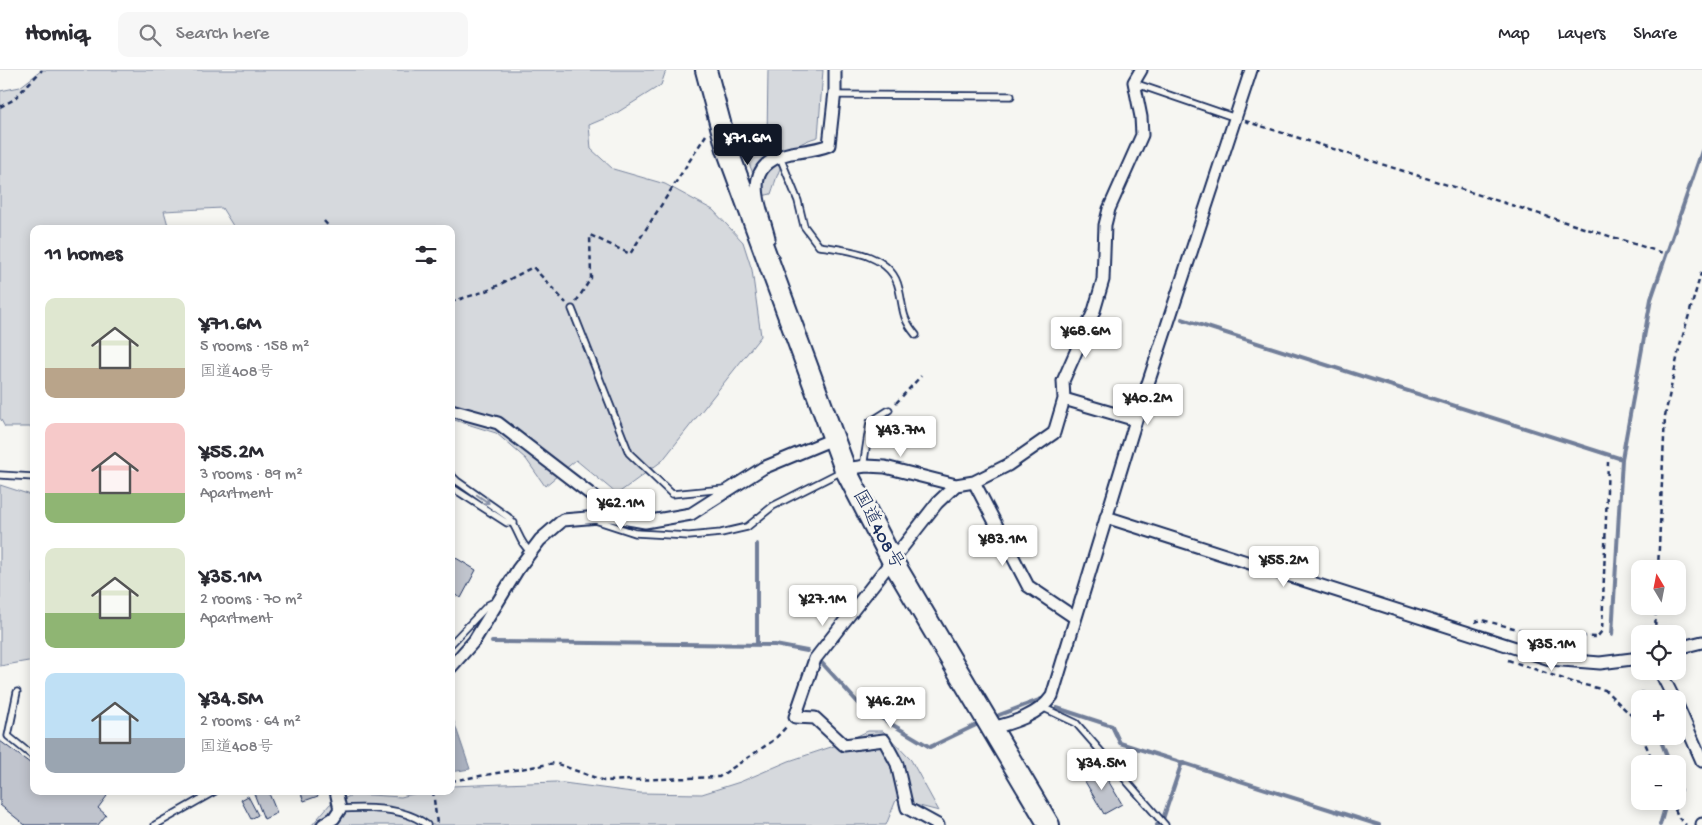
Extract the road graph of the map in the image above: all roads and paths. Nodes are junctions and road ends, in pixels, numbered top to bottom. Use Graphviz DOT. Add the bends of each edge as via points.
graph roads {
  1 [pos="42,70"];
  2 [pos="706,70"];
  3 [pos="835,70"];
  4 [pos="1141,70"];
  5 [pos="1251,70"];
  6 [pos="1134,82"];
  7 [pos="834,94"];
  8 [pos="1011,96"];
  9 [pos="0,107"];
  10 [pos="717,117"];
  11 [pos="1236,118"];
  12 [pos="780,156"];
  13 [pos="324,221"];
  14 [pos="328,225"];
  15 [pos="1663,253"];
  16 [pos="1702,270"];
  17 [pos="455,301"];
  18 [pos="785,304"];
  19 [pos="572,309"];
  20 [pos="916,335"];
  21 [pos="921,376"];
  22 [pos="1064,399"];
  23 [pos="889,410"];
  24 [pos="455,411"];
  25 [pos="1136,420"];
  26 [pos="833,439"];
  27 [pos="1608,462"];
  28 [pos="854,468"];
  29 [pos="0,476"];
  30 [pos="30,477"];
  31 [pos="455,478"];
  32 [pos="974,482"];
  33 [pos="956,485"];
  34 [pos="728,489"];
  35 [pos="455,490"];
  36 [pos="594,517"];
  37 [pos="1106,517"];
  38 [pos="514,523"];
  39 [pos="531,552"];
  40 [pos="892,560"];
  41 [pos="1658,560"];
  42 [pos="502,598"];
  43 [pos="1074,617"];
  44 [pos="1469,634"];
  45 [pos="455,640"];
  46 [pos="1702,642"];
  47 [pos="1686,646"];
  48 [pos="1499,656"];
  49 [pos="1631,659"];
  50 [pos="455,662"];
  51 [pos="18,692"];
  52 [pos="1044,708"];
  53 [pos="1631,715"];
  54 [pos="795,717"];
  55 [pos="1686,725"];
  56 [pos="991,728"];
  57 [pos="30,754"];
  58 [pos="1702,761"];
  59 [pos="455,780"];
  60 [pos="208,795"];
  61 [pos="337,795"];
  62 [pos="433,795"];
  63 [pos="340,809"];
  64 [pos="1675,810"];
  65 [pos="1164,824"];
  66 [pos="154,825"];
  67 [pos="323,825"];
  68 [pos="427,825"];
  69 [pos="436,825"];
  70 [pos="938,825"];
  71 [pos="1049,825"];
  72 [pos="1686,825"];
  1 -- 9 [label="path" via="13,100"];
  2 -- 10 [label="highway, 国道408号"];
  3 -- 7 [label="street"];
  4 -- 6 [label="street"];
  5 -- 11 [label="street"];
  6 -- 11 [label="lane"];
  6 -- 22 [label="street" via="1142,135 1109,209 1105,225 1103,280 1094,311 1064,380"];
  7 -- 8 [label="lane"];
  7 -- 12 [label="street" via="829,145"];
  10 -- 18 [label="highway, 国道408号"];
  10 -- 19 [label="path" via="630,254 590,235 591,278"];
  11 -- 15 [label="path"];
  11 -- 25 [label="street"];
  12 -- 18 [label="street" via="767,163 757,176 756,187"];
  12 -- 20 [label="lane" via="804,226 819,246 858,252 889,267 899,286 905,322"];
  13 -- 14 [label="path"];
  16 -- 41 [label="path" via="1679,349 1665,416"];
  17 -- 19 [label="path" via="489,290 533,266"];
  18 -- 26 [label="highway, 国道408号"];
  19 -- 34 [label="lane" via="629,453 672,494"];
  21 -- 23 [label="path"];
  22 -- 25 [label="street"];
  22 -- 32 [label="street" via="1054,432 1008,465"];
  23 -- 28 [label="lane" via="870,422"];
  24 -- 36 [label="street" via="498,423 593,496"];
  25 -- 37 [label="street"];
  26 -- 28 [label="highway, 国道408号"];
  26 -- 34 [label="street" via="780,459"];
  27 -- 44 [label="path" via="1602,631 1597,636 1541,635 1482,620 1475,621"];
  28 -- 33 [label="street" via="885,468"];
  28 -- 36 [label="lane" via="774,506 747,526 721,533 689,536 635,534"];
  28 -- 40 [label="highway, 国道408号"];
  29 -- 30 [label="lane"];
  31 -- 38 [label="lane, one-way"];
  32 -- 33 [label="street"];
  32 -- 43 [label="street" via="1028,586"];
  33 -- 40 [label="street" via="937,503"];
  34 -- 36 [label="street" via="691,514 670,520 645,522 611,516"];
  35 -- 38 [label="lane" via="507,523"];
  36 -- 39 [label="street" via="563,520"];
  37 -- 43 [label="street"];
  37 -- 44 [label="street"];
  38 -- 39 [label="lane" via="524,547"];
  39 -- 42 [label="street"];
  40 -- 54 [label="street" via="815,659"];
  40 -- 56 [label="highway, 国道408号"];
  42 -- 45 [label="lane" via="488,605"];
  42 -- 50 [label="street" via="474,641"];
  43 -- 52 [label="street" via="1052,696"];
  44 -- 49 [label="street" via="1559,660 1600,663"];
  46 -- 47 [label="street"];
  48 -- 53 [label="path" via="1572,682 1606,690"];
  51 -- 57 [label="lane" via="8,736"];
  52 -- 56 [label="street"];
  52 -- 65 [label="lane" via="1076,723"];
  54 -- 59 [label="path" via="774,740 719,778 604,781 555,763"];
  54 -- 70 [label="street" via="815,718 844,745 884,740 897,764 907,808"];
  55 -- 58 [label="street"];
  56 -- 71 [label="highway, 国道408号"];
  60 -- 66 [label="lane"];
  61 -- 63 [label="street"];
  62 -- 69 [label="path"];
  63 -- 67 [label="street"];
  63 -- 68 [label="lane" via="400,813 420,819"];
  64 -- 72 [label="path"];
}
